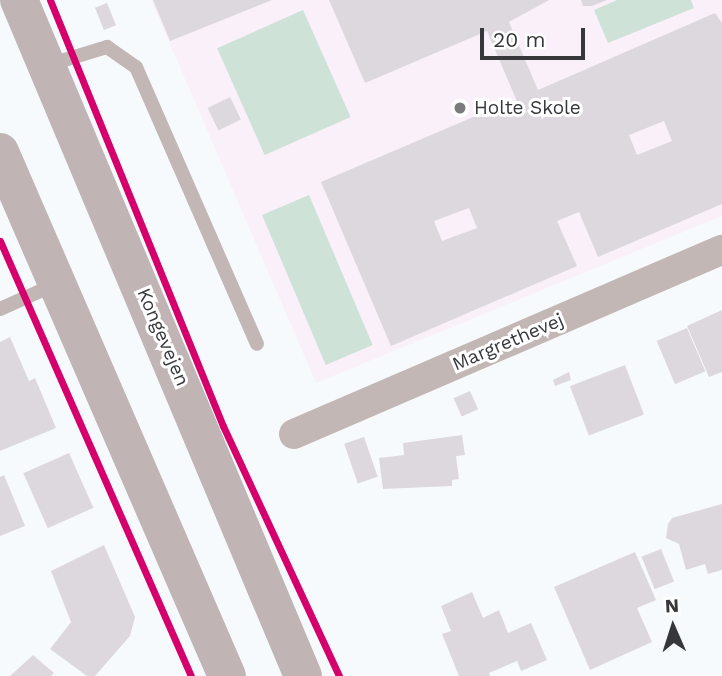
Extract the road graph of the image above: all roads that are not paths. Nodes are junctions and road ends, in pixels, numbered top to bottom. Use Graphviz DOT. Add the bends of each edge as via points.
graph roads {
  1 [pos="19,0"];
  2 [pos="47,65"];
  3 [pos="0,152"];
  4 [pos="722,250"];
  5 [pos="57,284"];
  6 [pos="0,309"];
  7 [pos="257,344"];
  8 [pos="294,435"];
  9 [pos="222,674"];
  10 [pos="303,676"];
  1 -- 2 [label="main road, Kongevejen"];
  2 -- 7 [label="lane" via="107,47 136,67"];
  2 -- 10 [label="main road, Kongevejen"];
  3 -- 5 [label="main road"];
  4 -- 8 [label="street, Margrethevej"];
  5 -- 6 [label="lane"];
  5 -- 9 [label="main road"];
}
